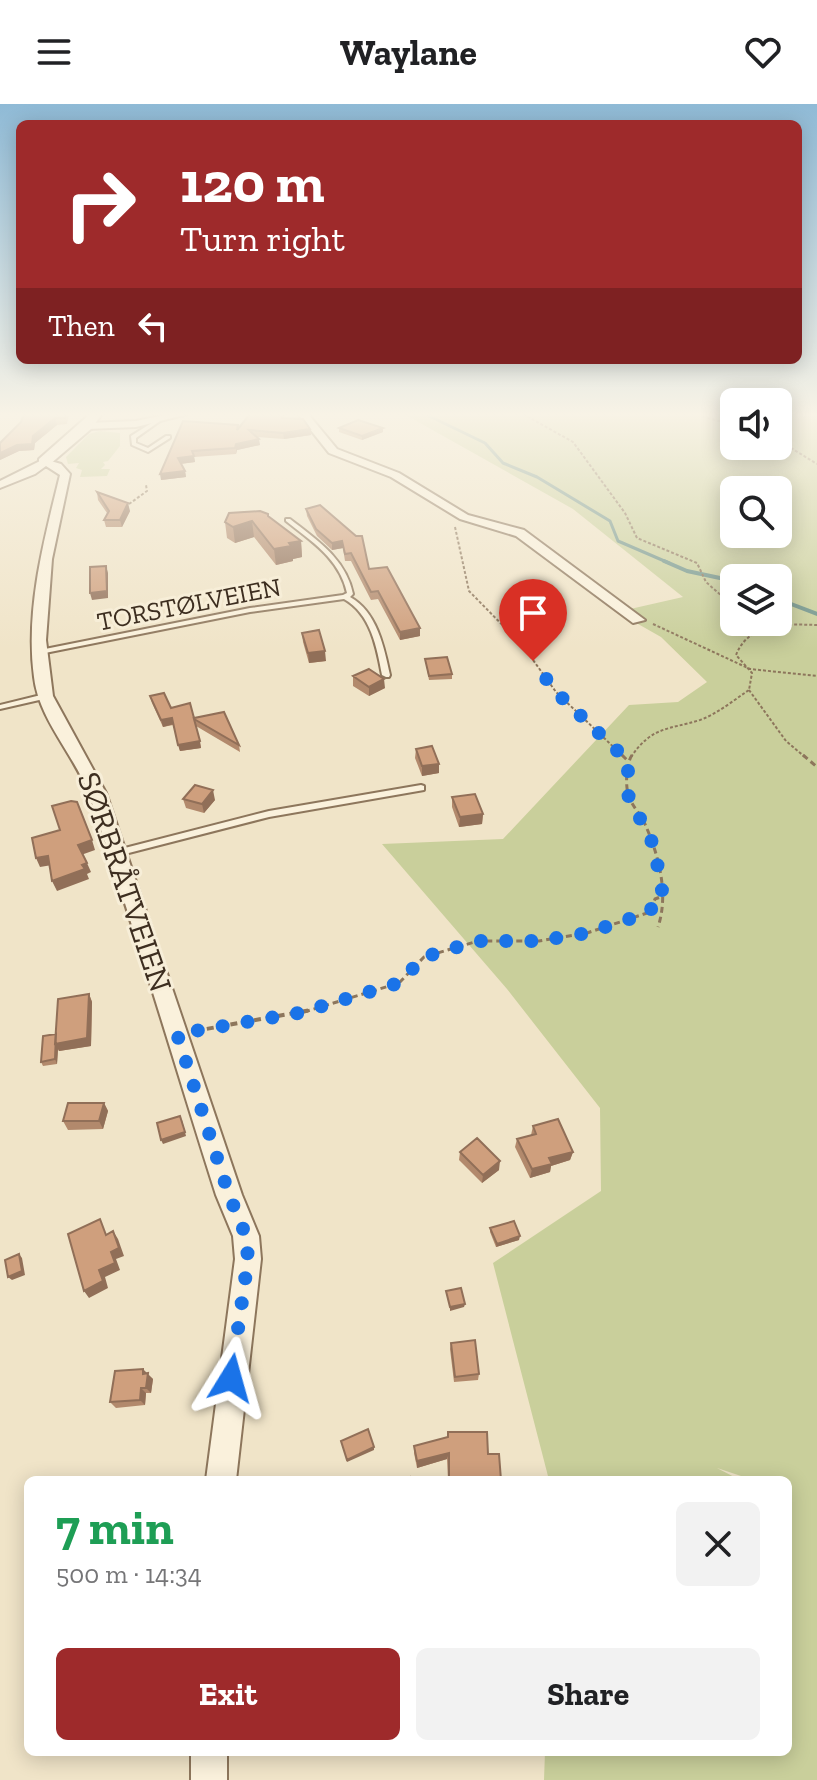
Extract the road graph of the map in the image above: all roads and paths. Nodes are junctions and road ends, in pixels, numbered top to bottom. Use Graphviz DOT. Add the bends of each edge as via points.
graph roads {
  1 [pos="61,492"];
  2 [pos="145,492"];
  3 [pos="423,492"];
  4 [pos="610,492"];
  5 [pos="129,504"];
  6 [pos="458,518"];
  7 [pos="288,520"];
  8 [pos="720,593"];
  9 [pos="345,597"];
  10 [pos="638,620"];
  11 [pos="817,625"];
  12 [pos="792,626"];
  13 [pos="749,636"];
  14 [pos="40,652"];
  15 [pos="750,669"];
  16 [pos="386,675"];
  17 [pos="817,676"];
  18 [pos="749,690"];
  19 [pos="45,696"];
  20 [pos="0,707"];
  21 [pos="628,761"];
  22 [pos="817,767"];
  23 [pos="421,788"];
  24 [pos="117,853"];
  25 [pos="663,896"];
  26 [pos="658,927"];
  27 [pos="177,1034"];
  28 [pos="221,1476"];
  29 [pos="209,1756"];
  30 [pos="209,1780"];
  1 -- 14 [label="street, SØRBRÅTVEIEN" via="46,559"];
  2 -- 5 [label="path"];
  3 -- 10 [label="street" via="464,517 520,533"];
  4 -- 8 [label="path" via="637,538 697,563"];
  6 -- 21 [label="path" via="454,532 469,591 523,646 556,692"];
  7 -- 9 [label="lane" via="339,566 350,588"];
  9 -- 14 [label="lane, TORSTØLVEIEN" via="250,610"];
  9 -- 16 [label="lane" via="357,603 369,624"];
  10 -- 15 [label="path"];
  11 -- 12 [label="path"];
  13 -- 15 [label="path" via="736,655"];
  14 -- 19 [label="street, SØRBRÅTVEIEN"];
  15 -- 17 [label="path"];
  15 -- 18 [label="path"];
  18 -- 21 [label="path" via="703,719 643,739"];
  18 -- 22 [label="path" via="786,741"];
  19 -- 20 [label="lane"];
  19 -- 24 [label="street, SØRBRÅTVEIEN" via="87,771"];
  21 -- 25 [label="path" via="628,795 654,846"];
  23 -- 24 [label="lane" via="269,814"];
  24 -- 27 [label="street, SØRBRÅTVEIEN"];
  25 -- 26 [label="path"];
  25 -- 27 [label="path" via="655,899 650,912 587,933 539,941 478,941 424,957 399,983 299,1013"];
  27 -- 28 [label="street, SØRBRÅTVEIEN" via="246,1236 248,1259"];
  29 -- 30 [label="street"];
}
